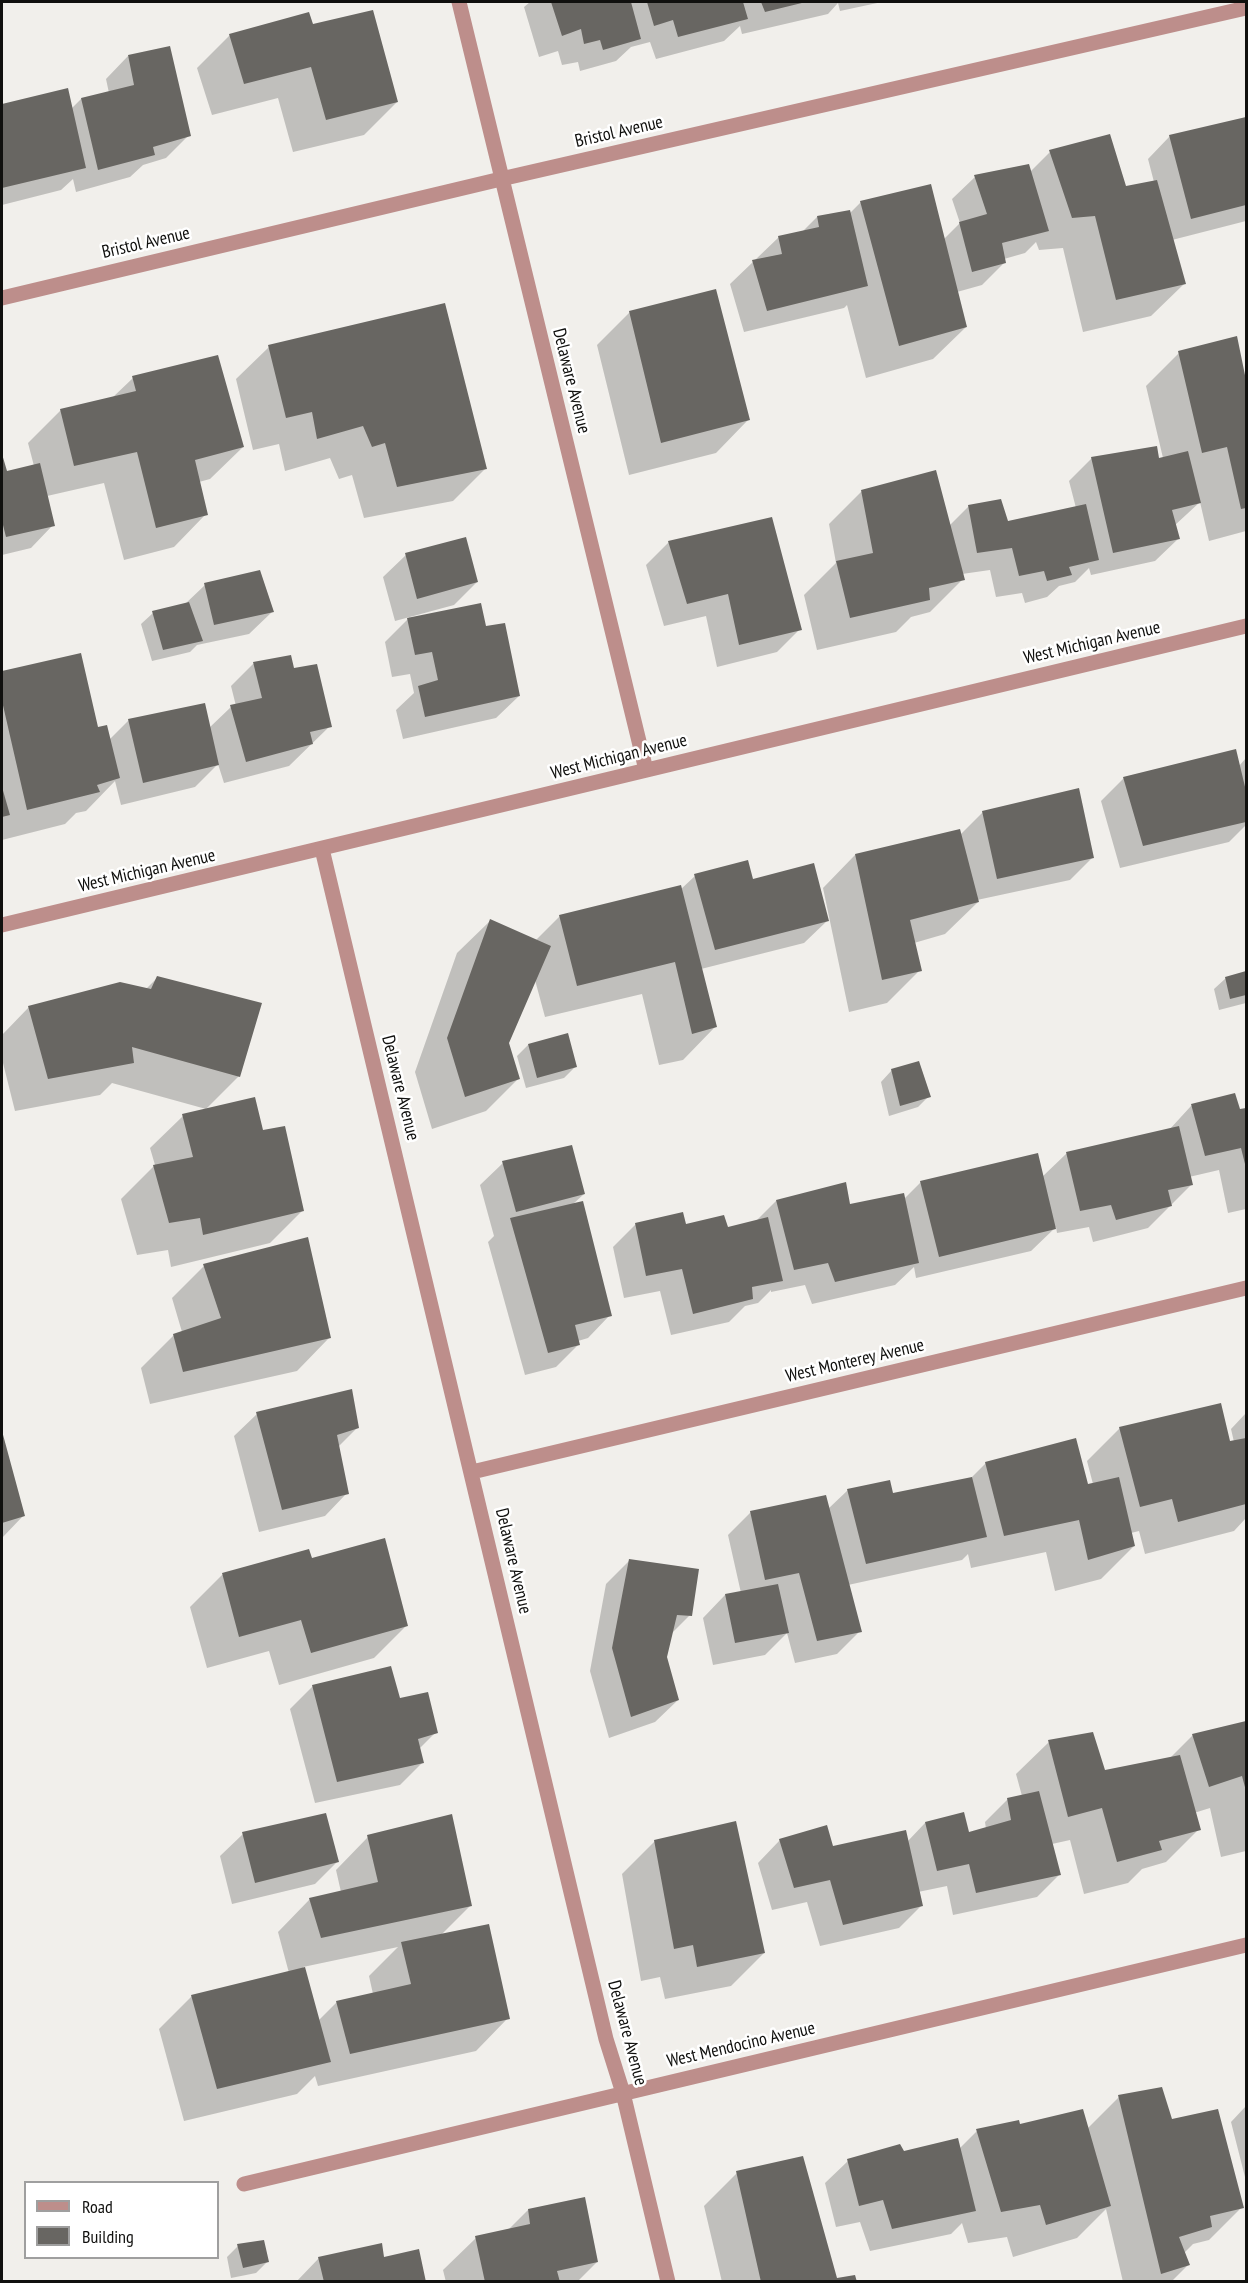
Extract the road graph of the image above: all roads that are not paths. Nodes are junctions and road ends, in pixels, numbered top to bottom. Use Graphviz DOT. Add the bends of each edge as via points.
graph roads {
  1 [pos="459,2"];
  2 [pos="1246,8"];
  3 [pos="501,179"];
  4 [pos="2,298"];
  5 [pos="1246,626"];
  6 [pos="646,770"];
  7 [pos="322,849"];
  8 [pos="2,925"];
  9 [pos="1246,1288"];
  10 [pos="472,1472"];
  11 [pos="1246,1945"];
  12 [pos="623,2093"];
  13 [pos="244,2184"];
  14 [pos="668,2282"];
  1 -- 3 [label="street, Delaware Avenue"];
  2 -- 3 [label="street, Bristol Avenue"];
  3 -- 4 [label="street, Bristol Avenue"];
  3 -- 6 [label="street, Delaware Avenue"];
  5 -- 6 [label="street, West Michigan Avenue"];
  6 -- 7 [label="street, West Michigan Avenue"];
  7 -- 8 [label="street, West Michigan Avenue"];
  7 -- 10 [label="street, Delaware Avenue"];
  9 -- 10 [label="street, West Monterey Avenue"];
  10 -- 12 [label="street, Delaware Avenue" via="606,2039"];
  11 -- 12 [label="street, West Mendocino Avenue"];
  12 -- 13 [label="street, West Mendocino Avenue"];
  12 -- 14 [label="street, Delaware Avenue"];
}
